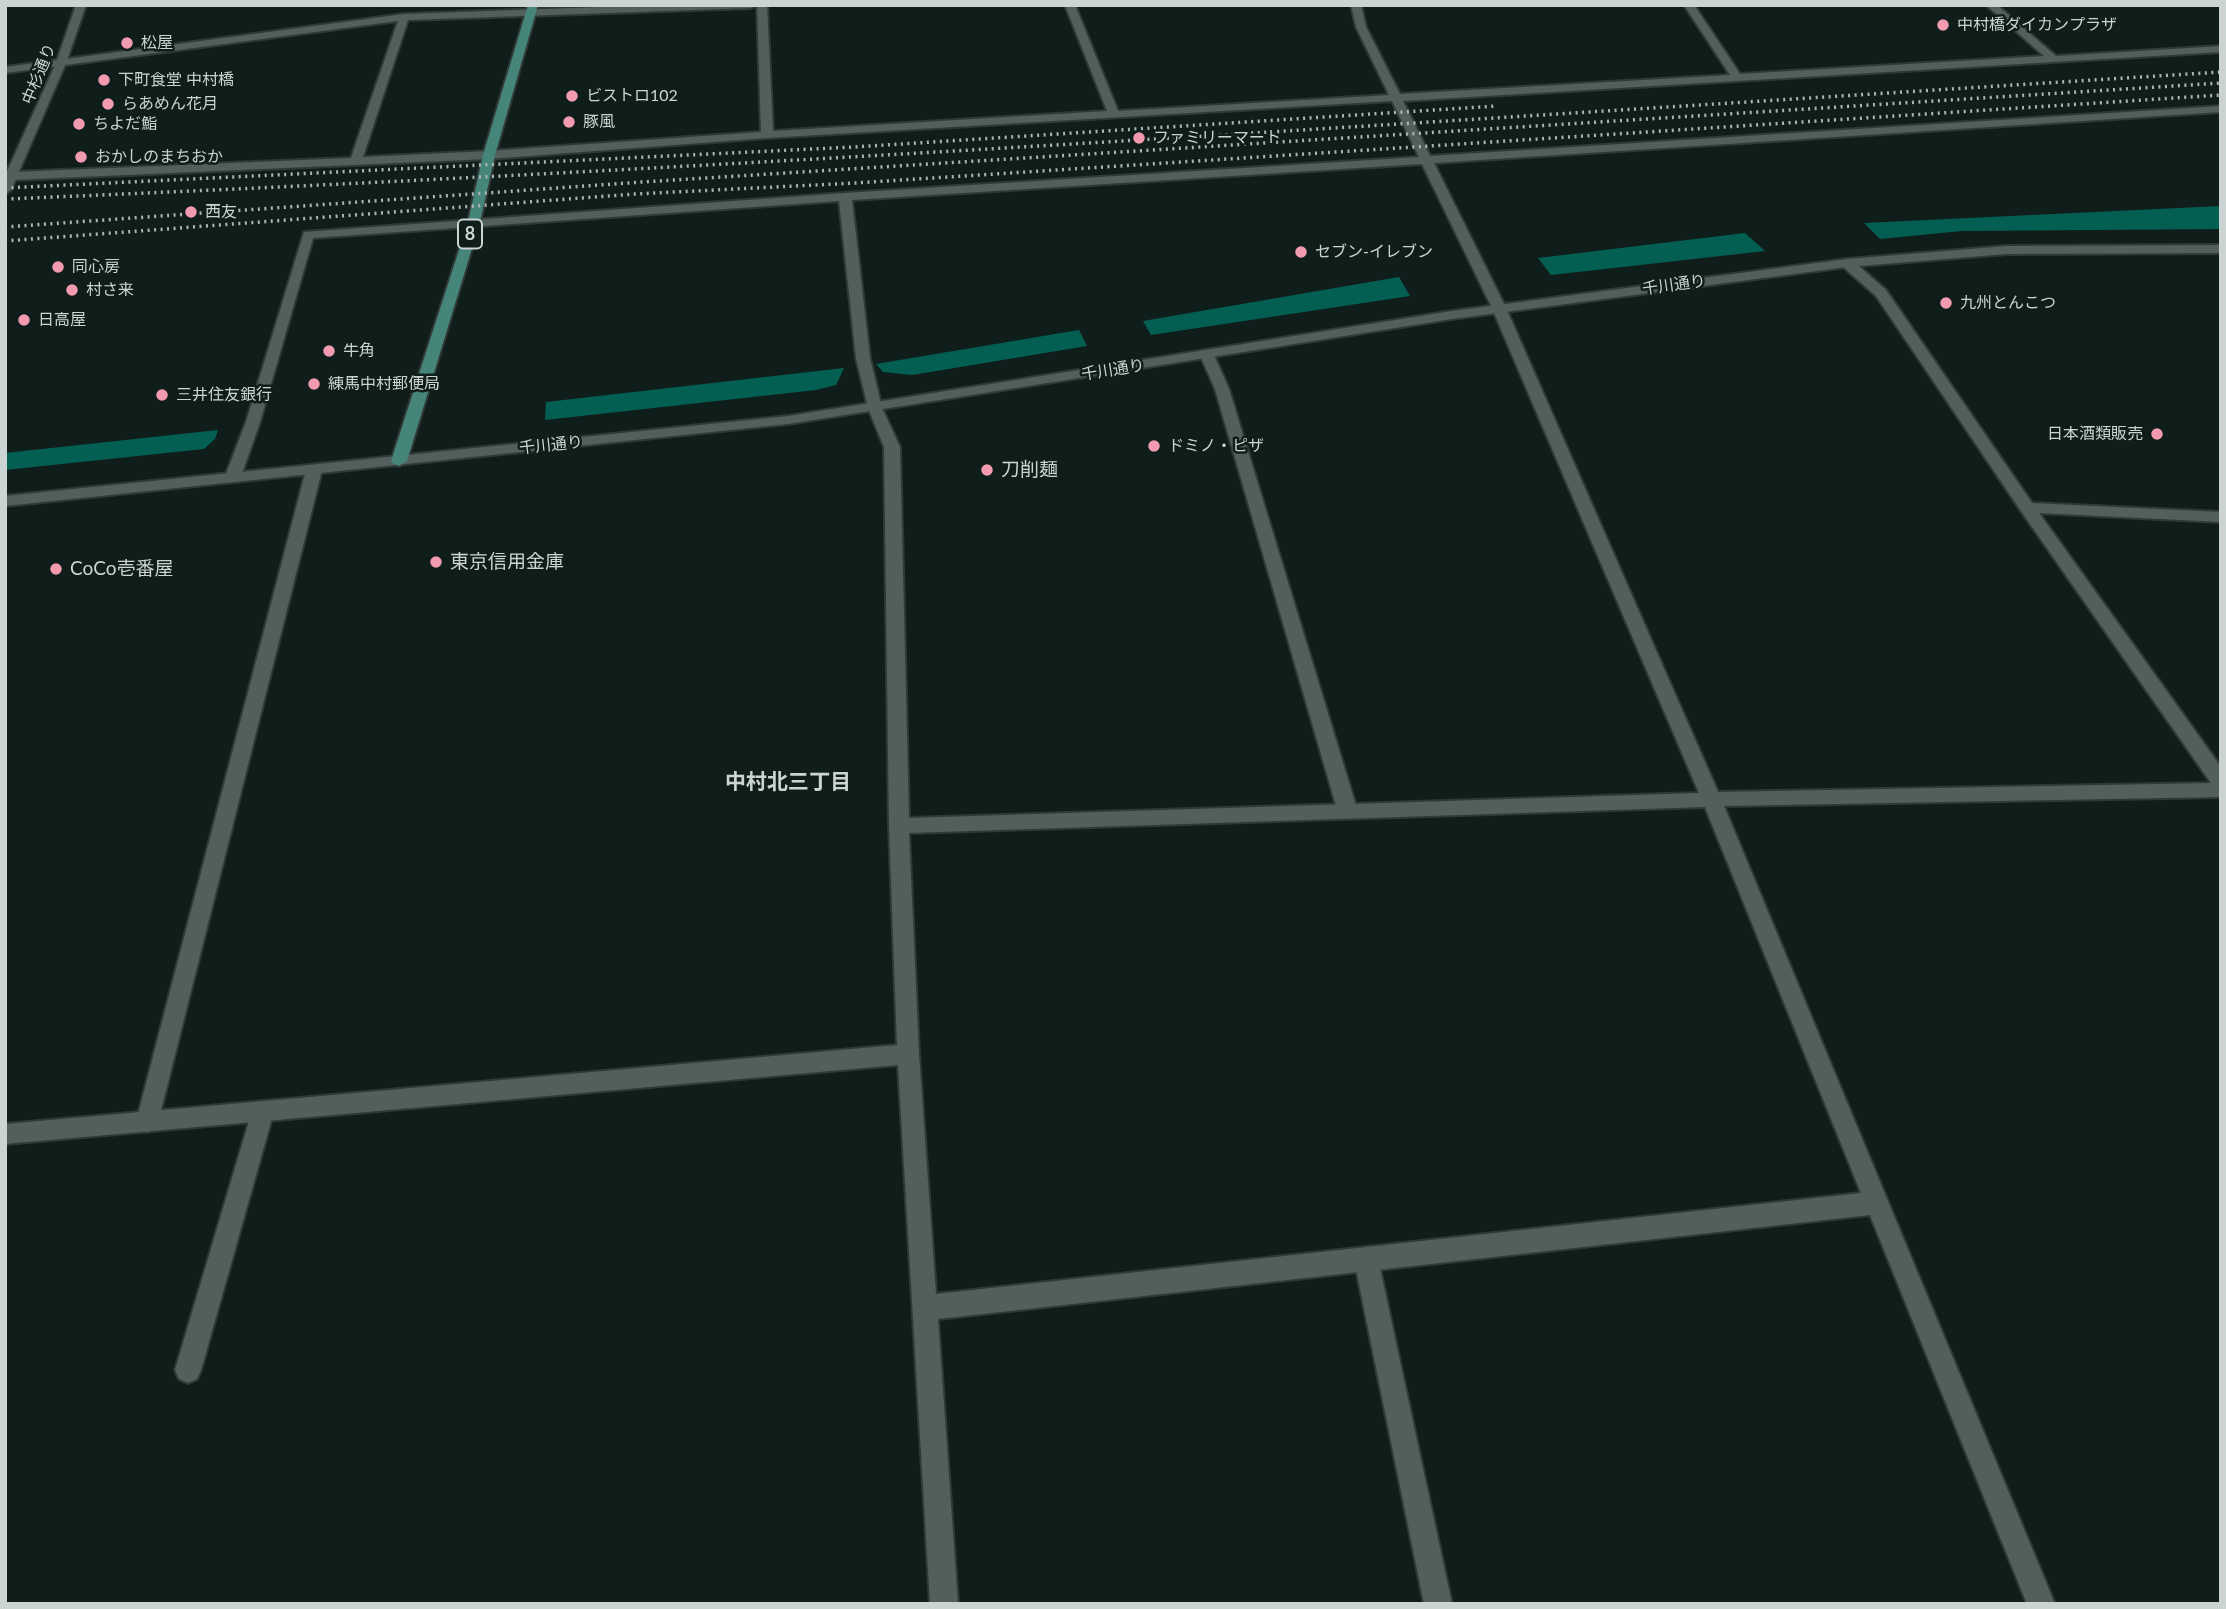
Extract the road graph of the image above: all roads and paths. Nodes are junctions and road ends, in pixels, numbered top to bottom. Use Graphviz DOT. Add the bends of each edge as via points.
graph roads {
  1 [pos="81,5"];
  2 [pos="434,5"];
  3 [pos="751,5"];
  4 [pos="762,5"];
  5 [pos="1070,5"];
  6 [pos="1356,5"];
  7 [pos="1689,5"];
  8 [pos="1991,5"];
  9 [pos="532,9"];
  10 [pos="426,15"];
  11 [pos="404,17"];
  12 [pos="2221,49"];
  13 [pos="2054,59"];
  14 [pos="61,63"];
  15 [pos="5,70"];
  16 [pos="1736,76"];
  17 [pos="1395,97"];
  18 [pos="2221,109"];
  19 [pos="1114,114"];
  20 [pos="767,135"];
  21 [pos="489,155"];
  22 [pos="356,160"];
  23 [pos="1429,161"];
  24 [pos="11,172"];
  25 [pos="5,190"];
  26 [pos="845,197"];
  27 [pos="474,222"];
  28 [pos="2221,249"];
  29 [pos="1847,263"];
  30 [pos="1499,308"];
  31 [pos="1207,355"];
  32 [pos="874,408"];
  33 [pos="399,461"];
  34 [pos="314,470"];
  35 [pos="232,479"];
  36 [pos="5,501"];
  37 [pos="2027,508"];
  38 [pos="2221,517"];
  39 [pos="2221,782"];
  40 [pos="2221,790"];
  41 [pos="1712,800"];
  42 [pos="1347,809"];
  43 [pos="899,826"];
  44 [pos="908,1054"];
  45 [pos="263,1111"];
  46 [pos="147,1122"];
  47 [pos="5,1135"];
  48 [pos="1876,1203"];
  49 [pos="1366,1259"];
  50 [pos="924,1308"];
  51 [pos="188,1370"];
  52 [pos="944,1604"];
  53 [pos="1438,1604"];
  54 [pos="2041,1604"];
  1 -- 14 [label="street, 中杉通り"];
  2 -- 10 [label="street"];
  3 -- 9 [label="street"];
  4 -- 20 [label="street"];
  5 -- 19 [label="street"];
  6 -- 17 [label="street" via="1361,27"];
  7 -- 16 [label="street"];
  8 -- 13 [label="street"];
  9 -- 10 [label="street"];
  9 -- 21 [label="main road, 8"];
  10 -- 11 [label="street"];
  11 -- 14 [label="street"];
  11 -- 22 [label="street"];
  12 -- 13 [label="street"];
  13 -- 16 [label="street"];
  14 -- 15 [label="street"];
  14 -- 24 [label="street, 中杉通り"];
  16 -- 17 [label="street"];
  17 -- 19 [label="street"];
  17 -- 23 [label="street"];
  18 -- 23 [label="street"];
  19 -- 20 [label="street"];
  20 -- 21 [label="street"];
  21 -- 22 [label="street"];
  21 -- 27 [label="main road, 8"];
  22 -- 24 [label="street"];
  23 -- 26 [label="street"];
  23 -- 30 [label="street"];
  24 -- 25 [label="street, 中杉通り"];
  26 -- 27 [label="street"];
  26 -- 32 [label="street" via="863,358"];
  27 -- 33 [label="main road, 8"];
  27 -- 35 [label="street" via="308,235"];
  28 -- 29 [label="street, 千川通り" via="2007,250"];
  29 -- 30 [label="street, 千川通り"];
  29 -- 37 [label="street" via="1881,293"];
  30 -- 31 [label="street, 千川通り"];
  30 -- 41 [label="street"];
  31 -- 32 [label="street, 千川通り"];
  31 -- 42 [label="street" via="1222,388"];
  32 -- 33 [label="street, 千川通り"];
  32 -- 43 [label="street" via="892,447"];
  33 -- 34 [label="street, 千川通り"];
  34 -- 35 [label="street, 千川通り"];
  34 -- 46 [label="street"];
  35 -- 36 [label="street, 千川通り"];
  37 -- 38 [label="street"];
  37 -- 39 [label="street"];
  40 -- 41 [label="street"];
  41 -- 42 [label="street"];
  41 -- 48 [label="street"];
  42 -- 43 [label="street"];
  43 -- 44 [label="street"];
  44 -- 45 [label="street"];
  44 -- 50 [label="street"];
  45 -- 46 [label="street"];
  45 -- 51 [label="street"];
  46 -- 47 [label="street"];
  48 -- 49 [label="street"];
  48 -- 54 [label="street"];
  49 -- 50 [label="street"];
  49 -- 53 [label="street"];
  50 -- 52 [label="street"];
}
